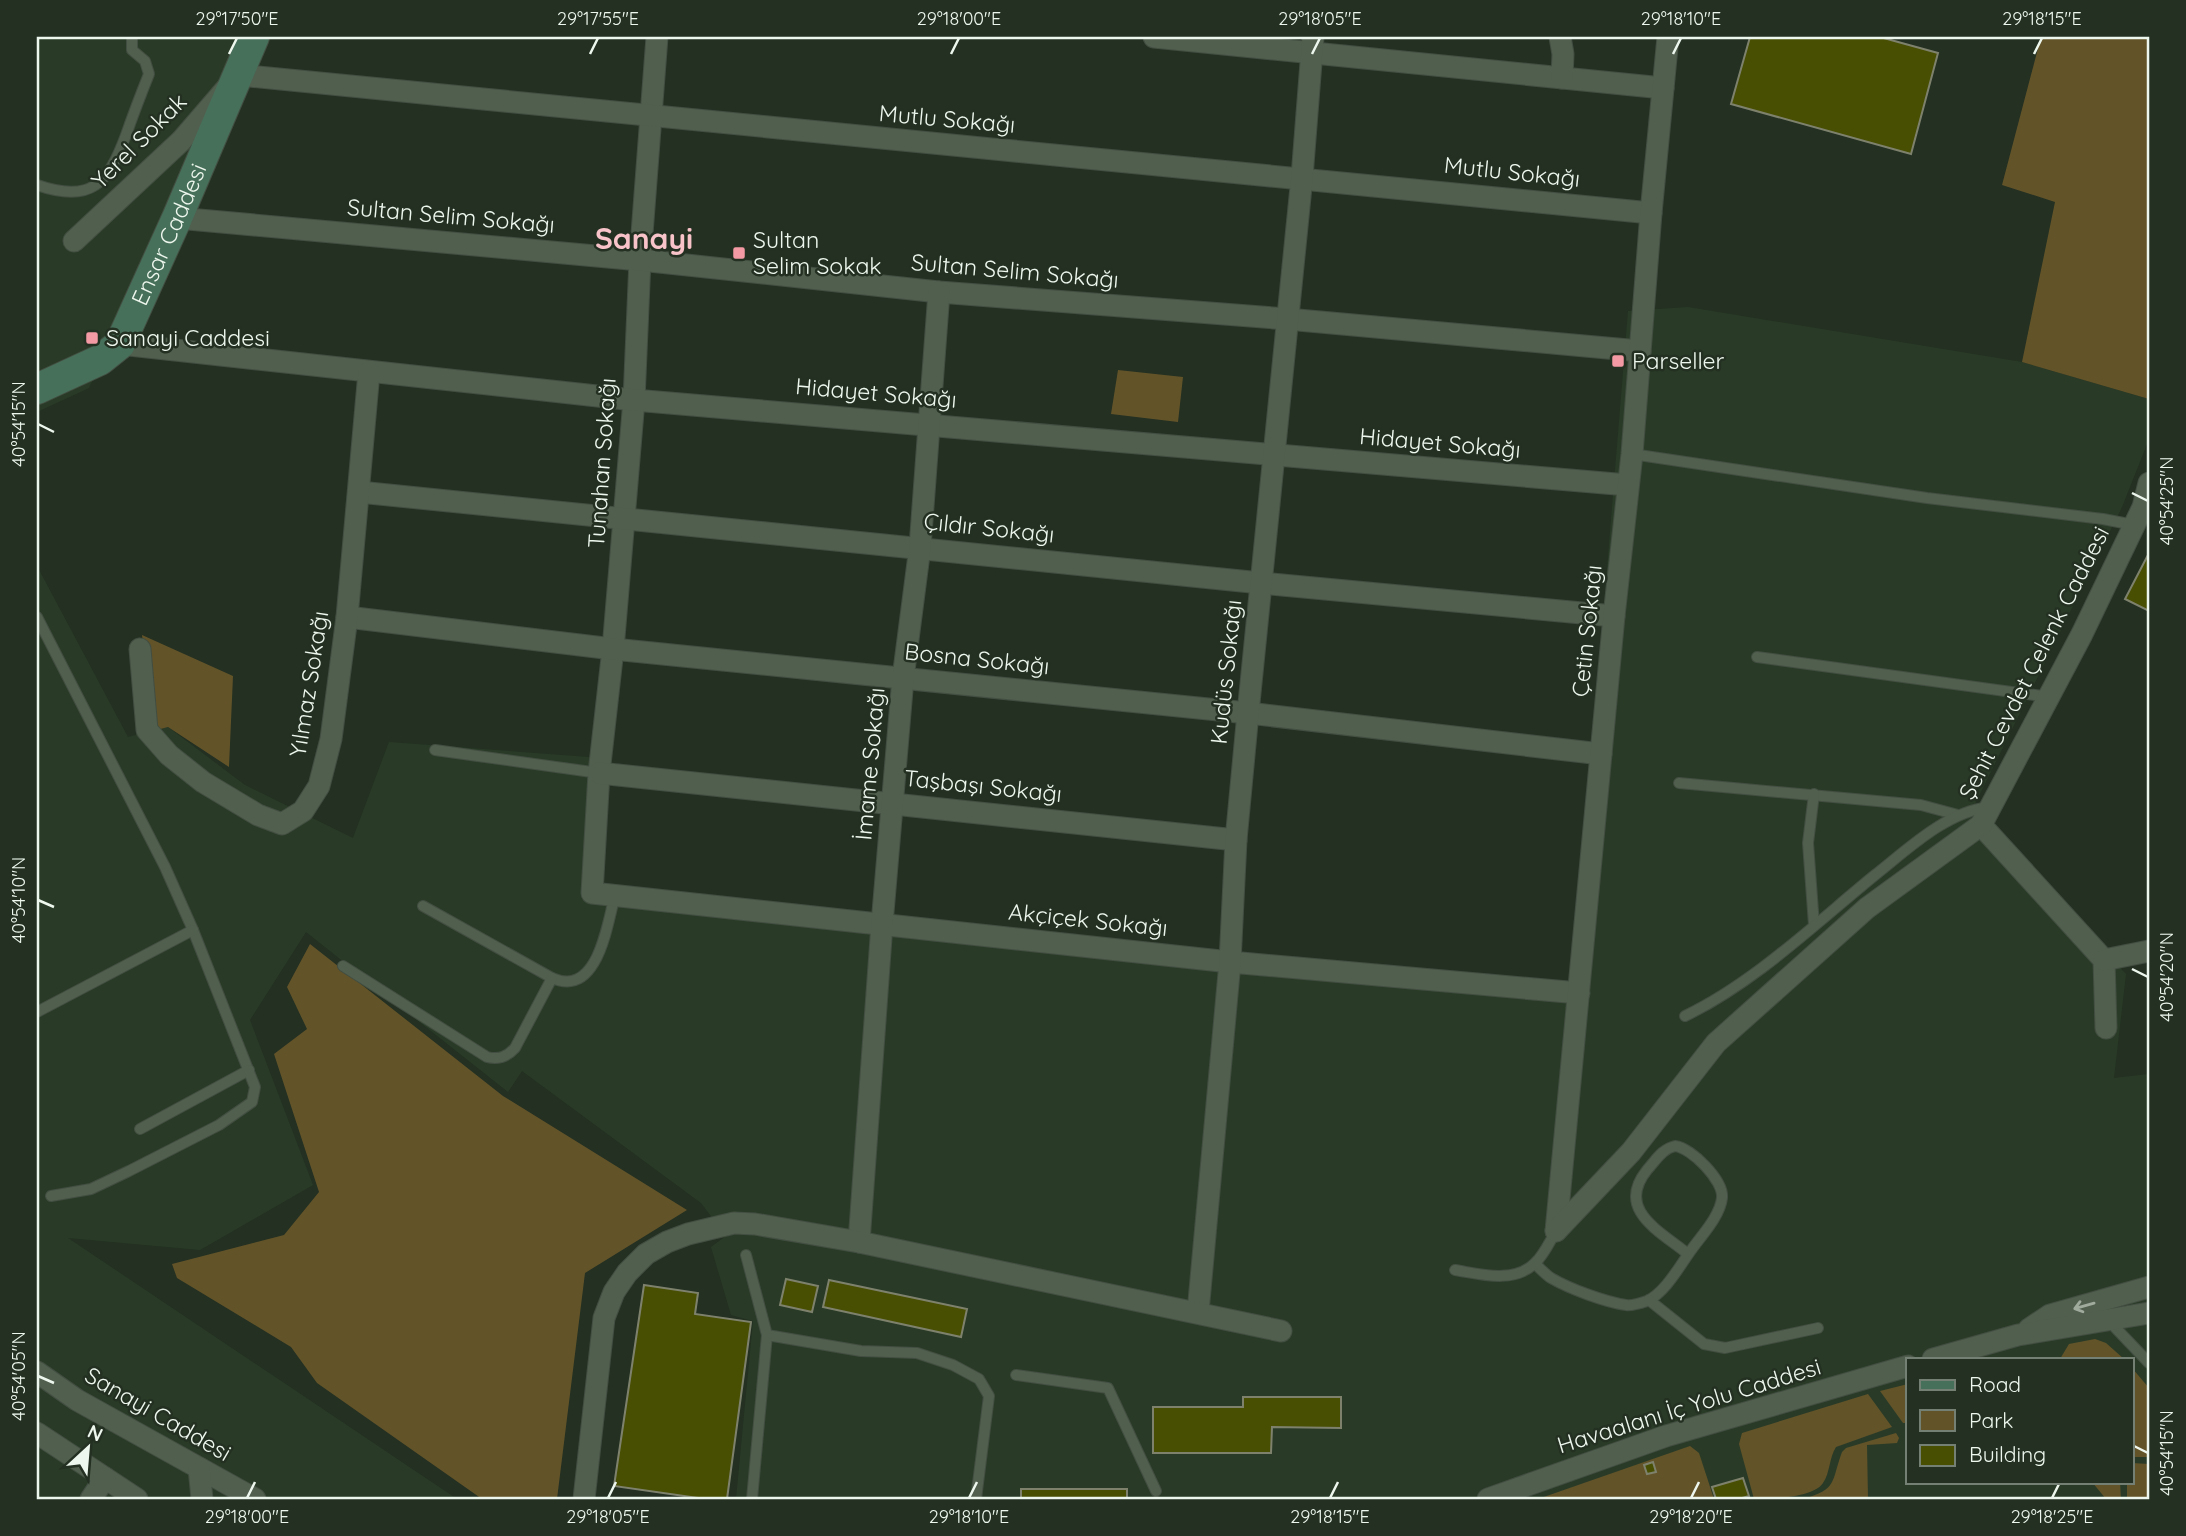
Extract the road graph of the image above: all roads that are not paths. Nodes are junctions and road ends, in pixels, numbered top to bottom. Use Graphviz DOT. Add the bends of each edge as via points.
graph roads {
  1 [pos="132,37"];
  2 [pos="657,37"];
  3 [pos="1154,37"];
  4 [pos="1560,37"];
  5 [pos="1668,37"];
  6 [pos="249,38"];
  7 [pos="1313,45"];
  8 [pos="238,75"];
  9 [pos="1562,78"];
  10 [pos="1663,88"];
  11 [pos="650,118"];
  12 [pos="1302,177"];
  13 [pos="37,185"];
  14 [pos="1651,213"];
  15 [pos="177,218"];
  16 [pos="74,241"];
  17 [pos="640,260"];
  18 [pos="939,292"];
  19 [pos="1287,319"];
  20 [pos="120,344"];
  21 [pos="1640,351"];
  22 [pos="369,372"];
  23 [pos="37,389"];
  24 [pos="634,400"];
  25 [pos="929,424"];
  26 [pos="1632,454"];
  27 [pos="1273,455"];
  28 [pos="2149,483"];
  29 [pos="1628,485"];
  30 [pos="359,492"];
  31 [pos="625,520"];
  32 [pos="2134,525"];
  33 [pos="920,547"];
  34 [pos="1261,583"];
  35 [pos="37,617"];
  36 [pos="347,617"];
  37 [pos="1614,617"];
  38 [pos="139,649"];
  39 [pos="613,649"];
  40 [pos="1757,657"];
  41 [pos="903,678"];
  42 [pos="2049,697"];
  43 [pos="1248,713"];
  44 [pos="435,750"];
  45 [pos="1601,754"];
  46 [pos="599,773"];
  47 [pos="1679,783"];
  48 [pos="1814,794"];
  49 [pos="894,803"];
  50 [pos="1958,815"];
  51 [pos="1986,816"];
  52 [pos="1236,840"];
  53 [pos="592,893"];
  54 [pos="615,895"];
  55 [pos="423,906"];
  56 [pos="881,924"];
  57 [pos="1814,925"];
  58 [pos="193,930"];
  59 [pos="2149,951"];
  60 [pos="2104,960"];
  61 [pos="1230,962"];
  62 [pos="343,966"];
  63 [pos="552,978"];
  64 [pos="1579,993"];
  65 [pos="37,1012"];
  66 [pos="1685,1016"];
  67 [pos="2106,1028"];
  68 [pos="249,1070"];
  69 [pos="140,1129"];
  70 [pos="51,1196"];
  71 [pos="1556,1231"];
  72 [pos="859,1242"];
  73 [pos="1688,1254"];
  74 [pos="746,1255"];
  75 [pos="1535,1264"];
  76 [pos="1455,1270"];
  77 [pos="2149,1287"];
  78 [pos="1648,1300"];
  79 [pos="1198,1312"];
  80 [pos="2149,1313"];
  81 [pos="2108,1320"];
  82 [pos="1818,1328"];
  83 [pos="1281,1331"];
  84 [pos="767,1335"];
  85 [pos="2018,1335"];
  86 [pos="1937,1358"];
  87 [pos="2149,1363"];
  88 [pos="1906,1368"];
  89 [pos="37,1373"];
  90 [pos="1016,1375"];
  91 [pos="37,1433"];
  92 [pos="199,1468"];
  93 [pos="1156,1476"];
  94 [pos="105,1478"];
  95 [pos="1156,1495"];
  96 [pos="91,1499"];
  97 [pos="137,1499"];
  98 [pos="202,1499"];
  99 [pos="255,1499"];
  100 [pos="584,1499"];
  101 [pos="752,1499"];
  102 [pos="976,1499"];
  103 [pos="1488,1499"];
  1 -- 13 [label="lane" via="132,50 145,61 149,74 112,170 100,183 84,190"];
  2 -- 11 [label="street, Tunahan Sokağı"];
  3 -- 7 [label="street"];
  4 -- 9 [label="street"];
  5 -- 10 [label="street, Çetin Sokağı"];
  6 -- 8 [label="street, Ensar Caddesi"];
  7 -- 9 [label="street"];
  7 -- 12 [label="street, Kudüs Sokağı"];
  8 -- 11 [label="street, Mutlu Sokağı"];
  8 -- 15 [label="street, Ensar Caddesi"];
  8 -- 16 [label="street, Yerel Sokak" via="181,141"];
  9 -- 10 [label="street"];
  10 -- 14 [label="street, Çetin Sokağı"];
  11 -- 12 [label="street, Mutlu Sokağı"];
  11 -- 17 [label="street, Tunahan Sokağı"];
  12 -- 14 [label="street, Mutlu Sokağı"];
  12 -- 19 [label="street, Kudüs Sokağı"];
  14 -- 21 [label="street, Çetin Sokağı"];
  15 -- 17 [label="street, Sultan Selim Sokağı"];
  15 -- 20 [label="street, Ensar Caddesi"];
  17 -- 18 [label="street, Sultan Selim Sokağı"];
  17 -- 24 [label="street, Tunahan Sokağı"];
  18 -- 19 [label="street, Sultan Selim Sokağı"];
  18 -- 25 [label="street, İmame Sokağı"];
  19 -- 21 [label="street, Sultan Selim Sokağı"];
  19 -- 27 [label="street, Kudüs Sokağı"];
  20 -- 22 [label="street, Hidayet Sokağı"];
  20 -- 23 [label="street" via="100,360"];
  21 -- 26 [label="street, Çetin Sokağı"];
  22 -- 24 [label="street, Hidayet Sokağı"];
  22 -- 30 [label="street, Yılmaz Sokağı"];
  24 -- 25 [label="street, Hidayet Sokağı"];
  24 -- 31 [label="street, Tunahan Sokağı"];
  25 -- 27 [label="street, Hidayet Sokağı"];
  25 -- 33 [label="street, İmame Sokağı"];
  26 -- 29 [label="street, Çetin Sokağı"];
  26 -- 32 [label="lane"];
  27 -- 29 [label="street, Hidayet Sokağı"];
  27 -- 34 [label="street, Kudüs Sokağı"];
  28 -- 32 [label="street, Şehit Cevdet Çelenk Caddesi"];
  29 -- 37 [label="street, Çetin Sokağı"];
  30 -- 31 [label="street, Çıldır Sokağı"];
  30 -- 36 [label="street, Yılmaz Sokağı"];
  31 -- 33 [label="street, Çıldır Sokağı"];
  31 -- 39 [label="street, Tunahan Sokağı"];
  32 -- 42 [label="street, Şehit Cevdet Çelenk Caddesi"];
  33 -- 34 [label="street, Çıldır Sokağı"];
  33 -- 41 [label="street, İmame Sokağı"];
  34 -- 37 [label="street, Çıldır Sokağı"];
  34 -- 43 [label="street, Kudüs Sokağı"];
  35 -- 58 [label="lane"];
  36 -- 38 [label="street, Yılmaz Sokağı" via="331,739 319,786 303,811 282,824 203,782 147,730"];
  36 -- 39 [label="street, Bosna Sokağı"];
  37 -- 45 [label="street, Çetin Sokağı"];
  39 -- 41 [label="street, Bosna Sokağı"];
  39 -- 46 [label="street, Tunahan Sokağı"];
  40 -- 42 [label="lane"];
  41 -- 43 [label="street, Bosna Sokağı"];
  41 -- 49 [label="street, İmame Sokağı"];
  42 -- 51 [label="street, Şehit Cevdet Çelenk Caddesi"];
  43 -- 45 [label="street, Bosna Sokağı"];
  43 -- 52 [label="street, Kudüs Sokağı"];
  44 -- 46 [label="lane"];
  45 -- 64 [label="street, Çetin Sokağı"];
  46 -- 49 [label="street, Taşbaşı Sokağı"];
  46 -- 53 [label="street, Tunahan Sokağı"];
  47 -- 48 [label="lane"];
  48 -- 50 [label="lane" via="1921,805"];
  48 -- 57 [label="lane" via="1808,843"];
  49 -- 52 [label="street, Taşbaşı Sokağı"];
  49 -- 56 [label="street, İmame Sokağı"];
  50 -- 51 [label="lane"];
  50 -- 57 [label="lane" via="1914,844"];
  51 -- 60 [label="street"];
  51 -- 71 [label="street, Şehit Cevdet Çelenk Caddesi" via="1867,908 1716,1043 1631,1152"];
  52 -- 61 [label="street, Kudüs Sokağı"];
  53 -- 54 [label="street, Akçiçek Sokağı"];
  54 -- 56 [label="street, Akçiçek Sokağı"];
  54 -- 63 [label="lane" via="603,941 585,976 571,982"];
  55 -- 63 [label="lane"];
  56 -- 61 [label="street, Akçiçek Sokağı"];
  56 -- 72 [label="street, İmame Sokağı"];
  57 -- 66 [label="lane" via="1742,984"];
  58 -- 65 [label="lane"];
  58 -- 68 [label="lane"];
  59 -- 60 [label="street"];
  60 -- 67 [label="street"];
  61 -- 64 [label="street, Akçiçek Sokağı"];
  61 -- 79 [label="street, Kudüs Sokağı"];
  62 -- 63 [label="lane" via="492,1058 503,1058 515,1048"];
  64 -- 71 [label="street, Çetin Sokağı"];
  68 -- 69 [label="lane"];
  68 -- 70 [label="lane" via="255,1087 252,1102 219,1125 91,1189"];
  71 -- 75 [label="lane"];
  72 -- 79 [label="street"];
  72 -- 100 [label="street" via="734,1223 688,1234 646,1254 614,1292 604,1318"];
  73 -- 73 [label="lane" via="1718,1211 1722,1194 1717,1180 1691,1152 1675,1146 1663,1151 1642,1177 1636,1206"];
  73 -- 78 [label="lane"];
  74 -- 84 [label="lane"];
  75 -- 76 [label="lane" via="1499,1277"];
  75 -- 78 [label="lane" via="1549,1277 1584,1292 1629,1306"];
  77 -- 85 [label="street, one-way" via="2050,1315"];
  78 -- 82 [label="lane" via="1704,1344 1725,1348"];
  79 -- 83 [label="street"];
  80 -- 81 [label="street"];
  81 -- 85 [label="street"];
  81 -- 87 [label="lane"];
  84 -- 101 [label="lane"];
  84 -- 102 [label="lane" via="862,1351 917,1353 979,1379 989,1396"];
  85 -- 86 [label="street"];
  88 -- 103 [label="street, Havaalanı İç Yolu Caddesi" via="1666,1436"];
  89 -- 92 [label="street, Sanayi Caddesi"];
  90 -- 95 [label="lane" via="1108,1388"];
  91 -- 94 [label="street"];
  92 -- 98 [label="street"];
  92 -- 99 [label="street, Sanayi Caddesi"];
  93 -- 95 [label="lane"];
  94 -- 96 [label="street"];
  94 -- 97 [label="street"];
}
